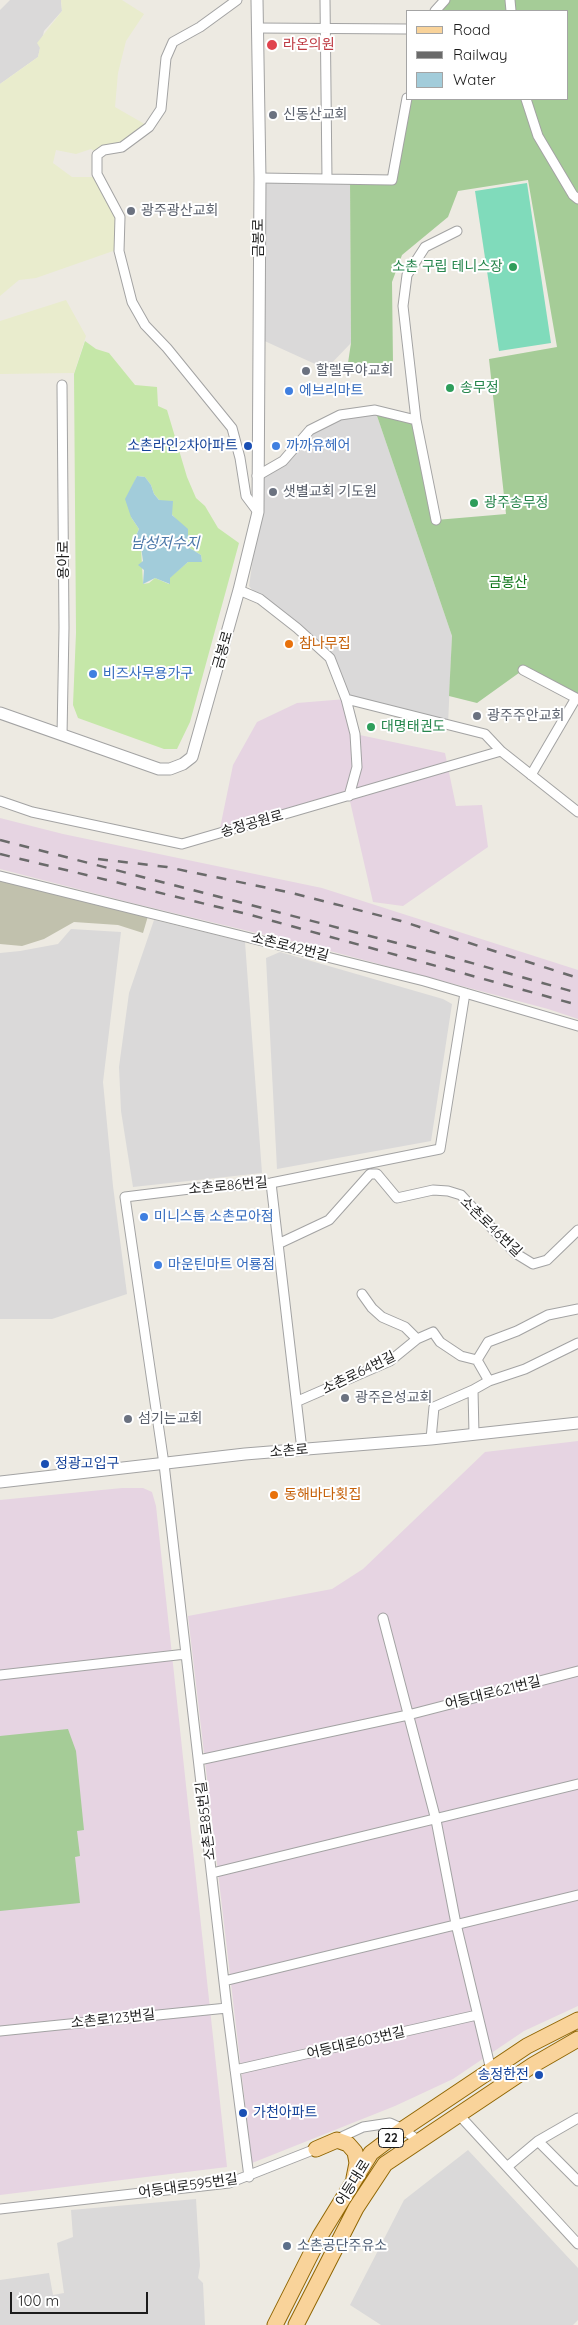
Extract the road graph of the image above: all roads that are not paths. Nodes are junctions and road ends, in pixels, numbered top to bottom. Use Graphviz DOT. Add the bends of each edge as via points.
graph roads {
  1 [pos="237,0"];
  2 [pos="256,0"];
  3 [pos="325,0"];
  4 [pos="445,0"];
  5 [pos="436,10"];
  6 [pos="257,28"];
  7 [pos="326,28"];
  8 [pos="406,29"];
  9 [pos="407,100"];
  10 [pos="526,100"];
  11 [pos="260,178"];
  12 [pos="327,179"];
  13 [pos="578,199"];
  14 [pos="457,231"];
  15 [pos="62,385"];
  16 [pos="416,420"];
  17 [pos="257,476"];
  18 [pos="258,512"];
  19 [pos="436,520"];
  20 [pos="240,590"];
  21 [pos="523,670"];
  22 [pos="346,700"];
  23 [pos="0,713"];
  24 [pos="62,735"];
  25 [pos="500,751"];
  26 [pos="531,775"];
  27 [pos="349,796"];
  28 [pos="0,801"];
  29 [pos="578,812"];
  30 [pos="0,876"];
  31 [pos="465,993"];
  32 [pos="578,1026"];
  33 [pos="271,1183"];
  34 [pos="578,1230"];
  35 [pos="278,1244"];
  36 [pos="362,1294"];
  37 [pos="578,1309"];
  38 [pos="417,1339"];
  39 [pos="578,1343"];
  40 [pos="477,1360"];
  41 [pos="489,1381"];
  42 [pos="473,1390"];
  43 [pos="298,1401"];
  44 [pos="578,1423"];
  45 [pos="474,1434"];
  46 [pos="431,1439"];
  47 [pos="302,1450"];
  48 [pos="164,1464"];
  49 [pos="0,1482"];
  50 [pos="383,1618"];
  51 [pos="186,1654"];
  52 [pos="578,1671"];
  53 [pos="0,1675"];
  54 [pos="408,1714"];
  55 [pos="199,1760"];
  56 [pos="578,1784"];
  57 [pos="436,1820"];
  58 [pos="212,1874"];
  59 [pos="578,1895"];
  60 [pos="456,1924"];
  61 [pos="224,1982"];
  62 [pos="227,2008"];
  63 [pos="477,2016"];
  64 [pos="578,2020"];
  65 [pos="0,2031"];
  66 [pos="578,2040"];
  67 [pos="235,2070"];
  68 [pos="491,2070"];
  69 [pos="460,2116"];
  70 [pos="578,2118"];
  71 [pos="403,2129"];
  72 [pos="538,2141"];
  73 [pos="420,2142"];
  74 [pos="316,2149"];
  75 [pos="507,2167"];
  76 [pos="249,2177"];
  77 [pos="354,2180"];
  78 [pos="578,2181"];
  79 [pos="0,2209"];
  80 [pos="578,2244"];
  81 [pos="275,2325"];
  82 [pos="296,2325"];
  1 -- 18 [label="street" via="200,28 173,42 166,58 161,109 149,127 122,147 104,150 97,155 97,174 120,217 119,251 132,302 145,325 232,428 246,496"];
  2 -- 6 [label="street, 금봉로"];
  3 -- 7 [label="street"];
  4 -- 5 [label="street"];
  6 -- 7 [label="street"];
  6 -- 11 [label="street, 금봉로"];
  7 -- 8 [label="street"];
  7 -- 12 [label="street"];
  9 -- 12 [label="street" via="392,180"];
  10 -- 13 [label="street" via="538,136"];
  11 -- 12 [label="street"];
  11 -- 17 [label="street, 금봉로"];
  14 -- 16 [label="street" via="425,247 407,274 403,306"];
  15 -- 24 [label="street, 용아로"];
  16 -- 17 [label="street" via="375,410 340,415 310,430 283,461"];
  16 -- 19 [label="street"];
  17 -- 18 [label="street, 금봉로"];
  18 -- 20 [label="street, 금봉로"];
  20 -- 22 [label="street" via="260,599 330,658"];
  20 -- 24 [label="street, 금봉로" via="192,757 170,769 159,769"];
  21 -- 26 [label="street" via="576,698"];
  22 -- 25 [label="street" via="485,734"];
  22 -- 27 [label="street" via="355,734 356,767"];
  23 -- 24 [label="street"];
  25 -- 26 [label="street"];
  25 -- 27 [label="street, 송정공원로"];
  26 -- 29 [label="street"];
  27 -- 28 [label="street, 송정공원로" via="182,844 32,812"];
  30 -- 31 [label="street, 소촌로42번길"];
  31 -- 32 [label="street, 소촌로42번길"];
  31 -- 33 [label="street, 소촌로86번길" via="440,1149"];
  33 -- 35 [label="street"];
  33 -- 48 [label="street, 소촌로86번길" via="125,1197"];
  34 -- 35 [label="street, 소촌로46번길" via="546,1260 533,1264 515,1253 461,1195 434,1190 397,1198 377,1174 370,1174 329,1220"];
  35 -- 43 [label="street"];
  36 -- 38 [label="street" via="382,1317 405,1327"];
  37 -- 40 [label="street" via="548,1314 488,1342"];
  38 -- 40 [label="street" via="433,1332 440,1342 460,1356"];
  38 -- 43 [label="street, 소촌로64번길" via="390,1361"];
  39 -- 41 [label="street" via="525,1369"];
  40 -- 41 [label="street"];
  41 -- 42 [label="street"];
  42 -- 45 [label="street"];
  42 -- 46 [label="street" via="434,1407"];
  43 -- 47 [label="street"];
  44 -- 45 [label="street, 소촌로"];
  45 -- 46 [label="street, 소촌로"];
  46 -- 47 [label="street, 소촌로"];
  47 -- 48 [label="street, 소촌로"];
  48 -- 49 [label="street, 소촌로"];
  48 -- 51 [label="street, 소촌로85번길"];
  50 -- 54 [label="street"];
  51 -- 53 [label="street"];
  51 -- 55 [label="street, 소촌로85번길"];
  52 -- 54 [label="street, 어등대로621번길"];
  54 -- 55 [label="street"];
  54 -- 57 [label="street"];
  55 -- 58 [label="street, 소촌로85번길"];
  56 -- 57 [label="street"];
  57 -- 58 [label="street"];
  57 -- 60 [label="street"];
  58 -- 61 [label="street, 소촌로85번길"];
  59 -- 60 [label="street"];
  60 -- 61 [label="street"];
  60 -- 63 [label="street"];
  61 -- 62 [label="street, 소촌로85번길"];
  62 -- 65 [label="street, 소촌로123번길"];
  62 -- 67 [label="street, 소촌로85번길"];
  63 -- 67 [label="street, 어등대로603번길"];
  63 -- 68 [label="street"];
  64 -- 68 [label="main road, 어등대로 / 22" via="527,2046"];
  66 -- 69 [label="main road, 어등대로 / 22" via="541,2060"];
  67 -- 76 [label="street, 소촌로85번길"];
  68 -- 71 [label="main road, 어등대로 / 22"];
  69 -- 73 [label="main road, 어등대로 / 22"];
  69 -- 75 [label="street"];
  70 -- 72 [label="street"];
  71 -- 73 [label="street, 어등대로595번길"];
  71 -- 74 [label="street, 어등대로595번길" via="390,2124 363,2127"];
  71 -- 77 [label="main road, 어등대로 / 22" via="371,2153"];
  72 -- 75 [label="street"];
  72 -- 78 [label="street"];
  73 -- 82 [label="main road, 어등대로 / 22" via="385,2164 356,2208"];
  74 -- 76 [label="street, 어등대로595번길"];
  74 -- 77 [label="main road" via="337,2140 348,2144 356,2157"];
  75 -- 80 [label="street"];
  76 -- 79 [label="street, 어등대로595번길" via="200,2187"];
  77 -- 81 [label="main road, 어등대로 / 22" via="320,2236"];
}
